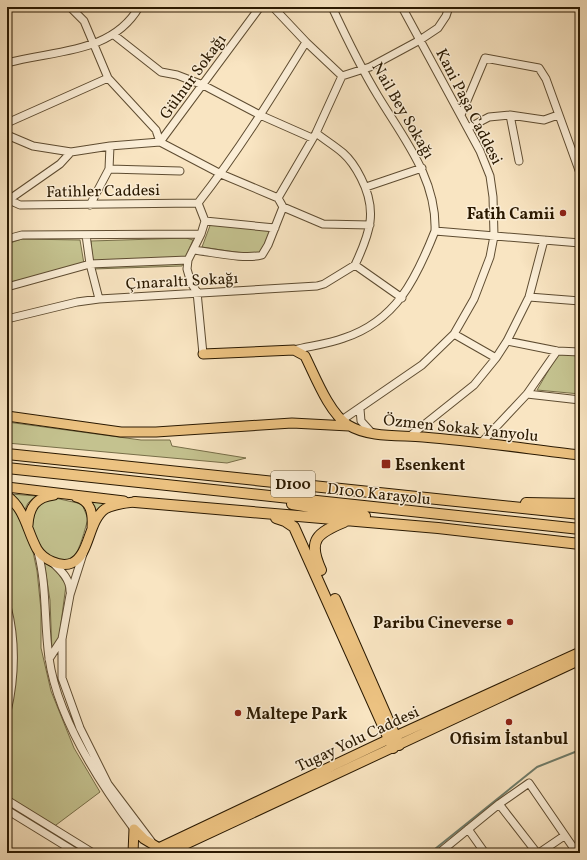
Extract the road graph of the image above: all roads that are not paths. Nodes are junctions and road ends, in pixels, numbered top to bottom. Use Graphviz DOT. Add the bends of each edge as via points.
graph roads {
  1 [pos="70,7"];
  2 [pos="139,7"];
  3 [pos="260,7"];
  4 [pos="274,7"];
  5 [pos="332,7"];
  6 [pos="402,7"];
  7 [pos="450,7"];
  8 [pos="114,35"];
  9 [pos="420,40"];
  10 [pos="306,42"];
  11 [pos="94,45"];
  12 [pos="7,63"];
  13 [pos="364,69"];
  14 [pos="342,76"];
  15 [pos="108,78"];
  16 [pos="203,85"];
  17 [pos="260,115"];
  18 [pos="461,115"];
  19 [pos="558,115"];
  20 [pos="510,116"];
  21 [pos="7,123"];
  22 [pos="468,128"];
  23 [pos="7,135"];
  24 [pos="314,136"];
  25 [pos="160,142"];
  26 [pos="110,146"];
  27 [pos="71,152"];
  28 [pos="519,161"];
  29 [pos="422,168"];
  30 [pos="109,169"];
  31 [pos="180,171"];
  32 [pos="580,173"];
  33 [pos="221,174"];
  34 [pos="366,187"];
  35 [pos="278,198"];
  36 [pos="8,201"];
  37 [pos="198,203"];
  38 [pos="90,204"];
  39 [pos="283,207"];
  40 [pos="205,221"];
  41 [pos="370,225"];
  42 [pos="275,228"];
  43 [pos="435,231"];
  44 [pos="201,234"];
  45 [pos="86,235"];
  46 [pos="494,236"];
  47 [pos="7,239"];
  48 [pos="544,240"];
  49 [pos="580,243"];
  50 [pos="193,250"];
  51 [pos="188,260"];
  52 [pos="90,264"];
  53 [pos="355,265"];
  54 [pos="7,287"];
  55 [pos="197,292"];
  56 [pos="529,297"];
  57 [pos="402,298"];
  58 [pos="99,299"];
  59 [pos="580,301"];
  60 [pos="7,319"];
  61 [pos="454,334"];
  62 [pos="507,341"];
  63 [pos="294,350"];
  64 [pos="557,350"];
  65 [pos="203,354"];
  66 [pos="580,354"];
  67 [pos="496,358"];
  68 [pos="527,394"];
  69 [pos="580,400"];
  70 [pos="360,409"];
  71 [pos="7,416"];
  72 [pos="346,423"];
  73 [pos="371,432"];
  74 [pos="410,436"];
  75 [pos="481,443"];
  76 [pos="7,454"];
  77 [pos="580,455"];
  78 [pos="7,468"];
  79 [pos="7,487"];
  80 [pos="65,494"];
  81 [pos="248,494"];
  82 [pos="7,496"];
  83 [pos="135,502"];
  84 [pos="483,504"];
  85 [pos="580,504"];
  86 [pos="256,513"];
  87 [pos="580,514"];
  88 [pos="346,521"];
  89 [pos="92,527"];
  90 [pos="28,528"];
  91 [pos="438,528"];
  92 [pos="580,529"];
  93 [pos="580,544"];
  94 [pos="85,548"];
  95 [pos="38,551"];
  96 [pos="51,561"];
  97 [pos="70,595"];
  98 [pos="7,606"];
  99 [pos="62,639"];
  100 [pos="10,641"];
  101 [pos="580,652"];
  102 [pos="49,659"];
  103 [pos="580,660"];
  104 [pos="7,712"];
  105 [pos="394,742"];
  106 [pos="7,800"];
  107 [pos="498,804"];
  108 [pos="7,810"];
  109 [pos="134,829"];
  110 [pos="468,829"];
  111 [pos="564,836"];
  112 [pos="154,850"];
  113 [pos="77,853"];
  114 [pos="93,853"];
  115 [pos="133,853"];
  116 [pos="167,853"];
  117 [pos="439,853"];
  118 [pos="485,853"];
  119 [pos="538,853"];
  120 [pos="577,853"];
  1 -- 11 [label="street" via="84,21"];
  2 -- 8 [label="street" via="126,25"];
  3 -- 16 [label="street, Gülnur Sokağı"];
  4 -- 10 [label="street"];
  5 -- 13 [label="street, Nail Bey Sokağı"];
  6 -- 9 [label="street, Kani Paşa Caddesi"];
  7 -- 9 [label="street" via="438,28"];
  8 -- 11 [label="street"];
  8 -- 16 [label="street" via="161,72"];
  9 -- 13 [label="street"];
  9 -- 18 [label="street, Kani Paşa Caddesi"];
  10 -- 14 [label="street"];
  10 -- 17 [label="street"];
  11 -- 12 [label="street"];
  11 -- 15 [label="street"];
  13 -- 14 [label="street"];
  13 -- 29 [label="street, Nail Bey Sokağı"];
  14 -- 24 [label="street"];
  15 -- 21 [label="street"];
  15 -- 25 [label="street" via="156,130"];
  16 -- 17 [label="street"];
  16 -- 25 [label="street, Gülnur Sokağı"];
  17 -- 24 [label="street"];
  17 -- 33 [label="street"];
  18 -- 19 [label="street" via="485,58 539,68 546,79"];
  18 -- 22 [label="street, Kani Paşa Caddesi"];
  19 -- 20 [label="street" via="544,120"];
  19 -- 32 [label="street"];
  20 -- 22 [label="street" via="489,117"];
  20 -- 28 [label="street"];
  22 -- 46 [label="street, Kani Paşa Caddesi" via="490,176"];
  23 -- 27 [label="street" via="33,146"];
  24 -- 34 [label="street" via="344,153 355,165"];
  24 -- 35 [label="street"];
  25 -- 26 [label="street"];
  25 -- 33 [label="street"];
  26 -- 27 [label="street"];
  26 -- 30 [label="street"];
  27 -- 36 [label="street" via="60,164"];
  29 -- 34 [label="street"];
  29 -- 43 [label="street, Nail Bey Sokağı" via="431,190"];
  30 -- 31 [label="street"];
  30 -- 38 [label="street"];
  33 -- 35 [label="street"];
  33 -- 37 [label="street"];
  34 -- 41 [label="street" via="370,201"];
  35 -- 39 [label="street"];
  36 -- 38 [label="street, Fatihler Caddesi" via="20,205"];
  37 -- 38 [label="street, Fatihler Caddesi"];
  37 -- 40 [label="street"];
  39 -- 41 [label="street" via="323,224"];
  39 -- 42 [label="street"];
  40 -- 42 [label="street"];
  40 -- 44 [label="street"];
  41 -- 53 [label="street" via="367,240"];
  42 -- 50 [label="street" via="265,252 256,257"];
  43 -- 46 [label="street"];
  43 -- 57 [label="street, Nail Bey Sokağı"];
  44 -- 45 [label="street"];
  44 -- 50 [label="street"];
  45 -- 47 [label="street" via="22,235"];
  45 -- 52 [label="street"];
  46 -- 48 [label="street"];
  46 -- 61 [label="street, Kani Paşa Caddesi" via="481,282"];
  48 -- 49 [label="street"];
  48 -- 56 [label="street"];
  50 -- 51 [label="street"];
  51 -- 52 [label="street"];
  51 -- 55 [label="street" via="191,283"];
  52 -- 54 [label="street"];
  52 -- 58 [label="street"];
  53 -- 55 [label="street, Çınaraltı Sokağı" via="317,286"];
  53 -- 57 [label="street"];
  55 -- 58 [label="street, Çınaraltı Sokağı"];
  55 -- 65 [label="street"];
  56 -- 59 [label="street"];
  56 -- 62 [label="street"];
  57 -- 63 [label="street, Nail Bey Sokağı" via="368,328 344,338"];
  58 -- 60 [label="street, Çınaraltı Sokağı"];
  61 -- 67 [label="street"];
  61 -- 70 [label="street, Kani Paşa Caddesi" via="422,365"];
  62 -- 64 [label="street"];
  62 -- 67 [label="street"];
  63 -- 65 [label="main road"];
  63 -- 72 [label="main road" via="306,356 326,398"];
  64 -- 66 [label="street"];
  64 -- 68 [label="street"];
  67 -- 74 [label="street" via="474,384"];
  68 -- 69 [label="street"];
  68 -- 75 [label="street"];
  70 -- 72 [label="street, Kani Paşa Caddesi"];
  70 -- 73 [label="street" via="361,421"];
  71 -- 72 [label="main road, Özmen Sokak Yanyolu" via="128,432"];
  72 -- 73 [label="main road, Özmen Sokak Yanyolu"];
  73 -- 74 [label="main road, Özmen Sokak Yanyolu"];
  74 -- 75 [label="main road, Özmen Sokak Yanyolu"];
  75 -- 77 [label="main road, Özmen Sokak Yanyolu"];
  76 -- 84 [label="highway, D100 Karayolu / D100"];
  78 -- 81 [label="highway, D100 Karayolu / D100"];
  79 -- 80 [label="main road"];
  80 -- 83 [label="main road"];
  80 -- 89 [label="main road" via="82,499 88,504 93,516"];
  80 -- 90 [label="main road" via="44,497 36,502 30,510"];
  81 -- 91 [label="highway" via="310,508"];
  81 -- 92 [label="highway, D100 Karayolu / D100"];
  82 -- 90 [label="main road" via="18,508"];
  83 -- 86 [label="highway"];
  83 -- 89 [label="main road" via="105,509"];
  84 -- 85 [label="highway"];
  84 -- 87 [label="highway, D100 Karayolu / D100"];
  86 -- 88 [label="highway"];
  86 -- 105 [label="highway" via="285,520 294,527"];
  88 -- 91 [label="highway"];
  88 -- 105 [label="highway" via="320,534 315,543 316,558"];
  89 -- 94 [label="main road"];
  90 -- 95 [label="main road"];
  91 -- 93 [label="highway"];
  94 -- 96 [label="main road" via="73,563"];
  94 -- 97 [label="street"];
  95 -- 96 [label="main road"];
  95 -- 102 [label="street" via="46,594"];
  96 -- 97 [label="street" via="65,575 70,584"];
  97 -- 99 [label="street"];
  98 -- 100 [label="street"];
  99 -- 102 [label="street"];
  99 -- 112 [label="street" via="62,678 80,728 108,784"];
  100 -- 104 [label="street" via="14,662"];
  101 -- 105 [label="main road, Tugay Yolu Caddesi"];
  102 -- 109 [label="street" via="58,691 81,748 106,791"];
  103 -- 105 [label="main road, Tugay Yolu Caddesi"];
  105 -- 112 [label="main road, Tugay Yolu Caddesi"];
  105 -- 116 [label="main road, Tugay Yolu Caddesi"];
  106 -- 114 [label="street"];
  107 -- 110 [label="street"];
  107 -- 111 [label="street" via="529,783"];
  107 -- 119 [label="street"];
  108 -- 113 [label="street"];
  109 -- 112 [label="main road"];
  109 -- 115 [label="main road"];
  110 -- 117 [label="street"];
  110 -- 118 [label="street"];
  111 -- 119 [label="street"];
  111 -- 120 [label="street"];
}
